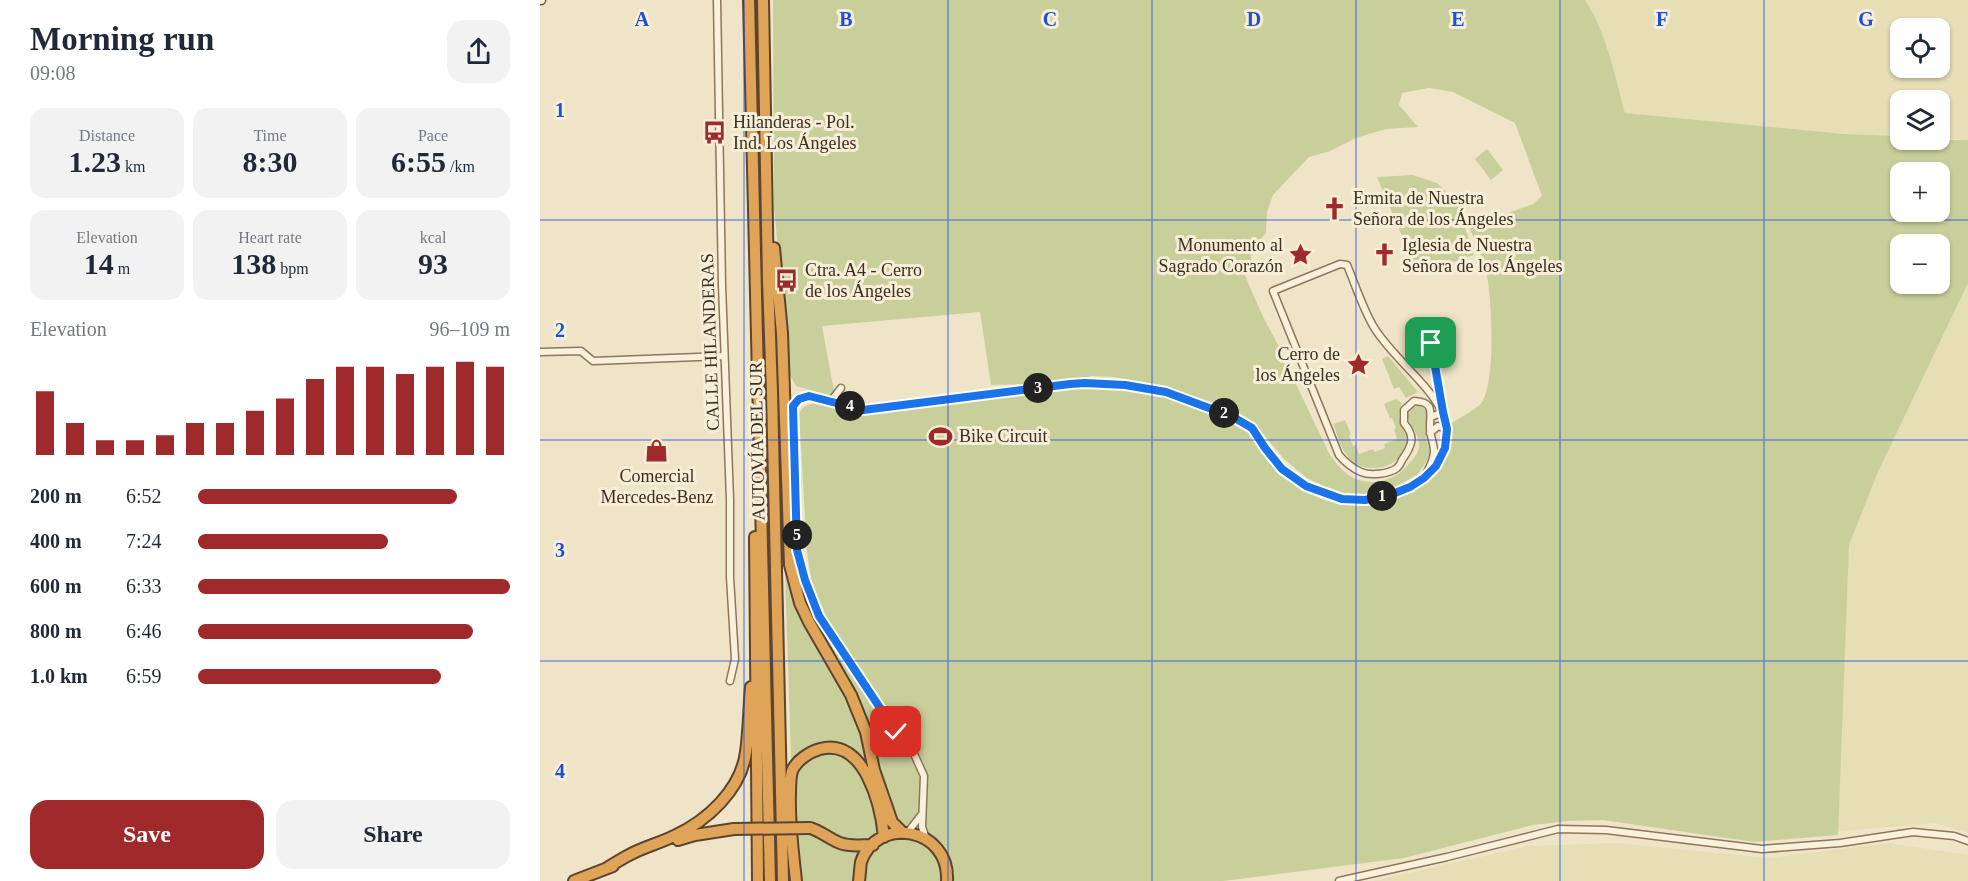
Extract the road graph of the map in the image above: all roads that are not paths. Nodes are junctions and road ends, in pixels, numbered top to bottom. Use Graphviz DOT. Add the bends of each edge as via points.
graph roads {
  1 [pos="717,0"];
  2 [pos="749,0"];
  3 [pos="763,0"];
  4 [pos="767,199"];
  5 [pos="1431,343"];
  6 [pos="540,352"];
  7 [pos="724,356"];
  8 [pos="841,388"];
  9 [pos="831,401"];
  10 [pos="1443,412"];
  11 [pos="1431,417"];
  12 [pos="1447,429"];
  13 [pos="1430,433"];
  14 [pos="1424,478"];
  15 [pos="761,490"];
  16 [pos="756,630"];
  17 [pos="730,681"];
  18 [pos="922,814"];
  19 [pos="905,832"];
  20 [pos="884,837"];
  21 [pos="926,839"];
  22 [pos="1968,842"];
  23 [pos="873,845"];
  24 [pos="607,868"];
  25 [pos="573,881"];
  26 [pos="758,881"];
  27 [pos="770,881"];
  28 [pos="783,881"];
  29 [pos="796,881"];
  30 [pos="859,881"];
  31 [pos="947,881"];
  32 [pos="1339,881"];
  1 -- 7 [label="street, CALLE HILANDERAS"];
  2 -- 15 [label="highway, AUTOVÍA DEL SUR"];
  3 -- 4 [label="highway, AUTOVÍA DEL SUR"];
  4 -- 19 [label="highway" via="782,333 790,565 808,622 851,695 866,732 892,822"];
  4 -- 28 [label="highway, AUTOVÍA DEL SUR"];
  5 -- 10 [label="street"];
  6 -- 7 [label="street" via="581,351 593,361"];
  7 -- 17 [label="street, CALLE HILANDERAS" via="735,659"];
  8 -- 9 [label="street"];
  9 -- 14 [label="street" via="863,410 1070,384 1125,385 1166,392 1233,417 1252,428 1282,469 1327,495 1365,500 1390,495"];
  9 -- 18 [label="street" via="809,396 793,406 797,550 819,616 896,732 910,745 924,776"];
  10 -- 11 [label="street"];
  10 -- 11 [label="street" via="1374,328 1347,265 1273,291 1339,455 1349,466 1363,473 1397,468 1410,449 1412,437 1404,423 1404,410 1414,400 1422,401 1429,405"];
  10 -- 12 [label="street"];
  11 -- 13 [label="street"];
  12 -- 13 [label="street" via="1437,426"];
  12 -- 14 [label="street" via="1445,448"];
  13 -- 14 [label="street" via="1434,450"];
  15 -- 16 [label="highway" via="755,519"];
  15 -- 27 [label="highway, AUTOVÍA DEL SUR"];
  16 -- 24 [label="highway" via="746,754 732,787 693,826"];
  16 -- 26 [label="highway"];
  18 -- 19 [label="street"];
  18 -- 21 [label="street"];
  19 -- 20 [label="highway"];
  19 -- 21 [label="highway"];
  20 -- 23 [label="highway"];
  20 -- 29 [label="highway" via="882,816 866,772 855,757 837,748 815,750 792,772 789,823"];
  21 -- 31 [label="highway" via="937,847 946,863"];
  22 -- 32 [label="street" via="1954,836 1912,832 1762,849 1606,830 1558,829"];
  23 -- 24 [label="highway, bridge" via="840,843 810,828 734,829 675,840"];
  23 -- 30 [label="highway" via="861,862"];
  24 -- 25 [label="highway"];
}
